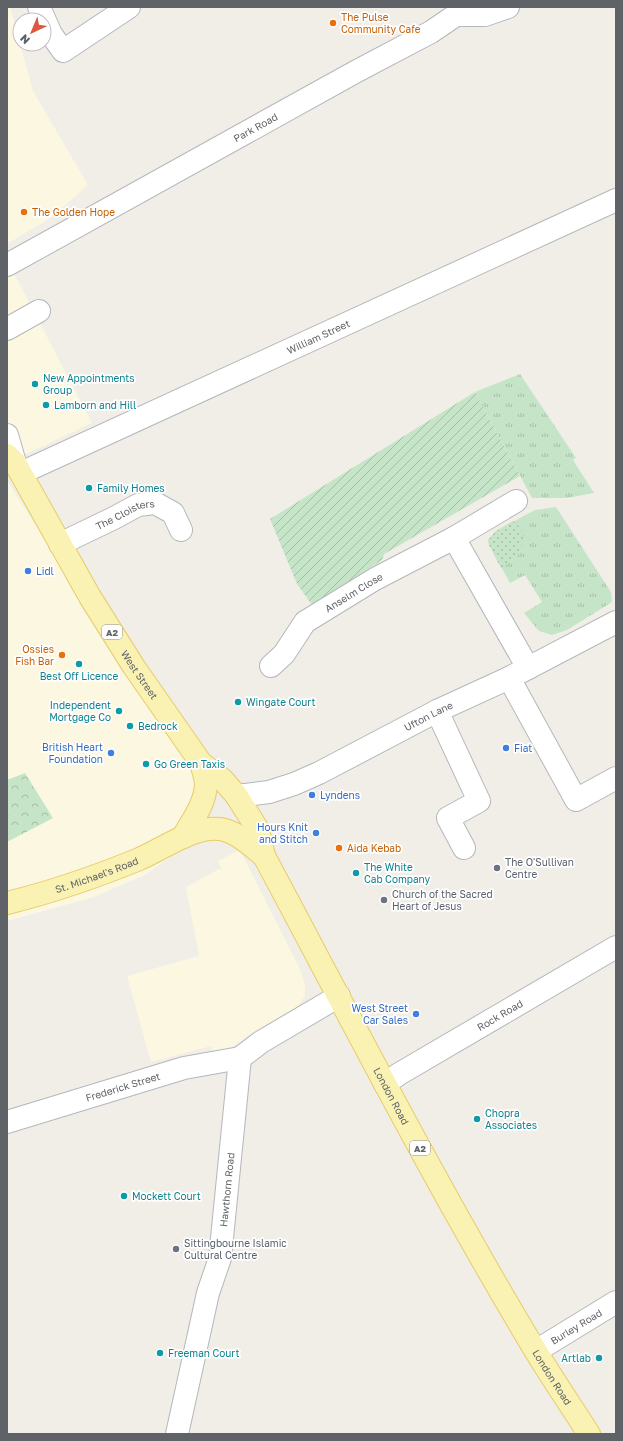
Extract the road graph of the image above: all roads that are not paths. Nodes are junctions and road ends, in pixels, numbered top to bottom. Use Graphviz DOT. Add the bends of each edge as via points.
graph roads {
  1 [pos="39,7"];
  2 [pos="129,7"];
  3 [pos="508,7"];
  4 [pos="456,11"];
  5 [pos="616,200"];
  6 [pos="7,265"];
  7 [pos="39,310"];
  8 [pos="7,329"];
  9 [pos="7,435"];
  10 [pos="14,464"];
  11 [pos="516,501"];
  12 [pos="181,530"];
  13 [pos="454,538"];
  14 [pos="60,544"];
  15 [pos="616,622"];
  16 [pos="271,666"];
  17 [pos="528,668"];
  18 [pos="509,678"];
  19 [pos="437,711"];
  20 [pos="201,763"];
  21 [pos="616,778"];
  22 [pos="236,795"];
  23 [pos="183,837"];
  24 [pos="464,848"];
  25 [pos="264,856"];
  26 [pos="7,903"];
  27 [pos="616,947"];
  28 [pos="339,996"];
  29 [pos="240,1058"];
  30 [pos="385,1084"];
  31 [pos="7,1122"];
  32 [pos="616,1302"];
  33 [pos="536,1351"];
  34 [pos="178,1434"];
  35 [pos="589,1434"];
  1 -- 2 [label="street" via="62,51"];
  3 -- 4 [label="street, Park Road" via="485,16"];
  4 -- 6 [label="street, Park Road" via="431,32"];
  5 -- 10 [label="street, William Street"];
  7 -- 8 [label="street"];
  9 -- 10 [label="street, West Street"];
  10 -- 14 [label="main road, West Street / A2"];
  11 -- 13 [label="street, Anselm Close"];
  12 -- 14 [label="street, The Cloisters" via="173,513 155,503 138,505"];
  13 -- 16 [label="street, Anselm Close" via="375,579 305,622 284,654"];
  13 -- 17 [label="street"];
  14 -- 20 [label="main road, West Street / A2" via="117,640"];
  15 -- 17 [label="street, Ufton Lane"];
  17 -- 18 [label="street, Ufton Lane"];
  18 -- 19 [label="street, Ufton Lane"];
  18 -- 21 [label="street" via="576,800"];
  19 -- 22 [label="street, Ufton Lane" via="294,784 269,792"];
  19 -- 24 [label="street" via="479,801 448,818"];
  20 -- 22 [label="main road, West Street / A2" via="222,779"];
  20 -- 23 [label="main road, A2" via="205,777 205,794"];
  22 -- 25 [label="main road, West Street / A2" via="258,830"];
  23 -- 25 [label="main road, St. Michael's Road / A2" via="205,831 223,830"];
  23 -- 26 [label="main road, St. Michael's Road / A2" via="151,854 113,869 50,892"];
  25 -- 28 [label="main road, London Road / A2"];
  27 -- 30 [label="street, Rock Road"];
  28 -- 29 [label="street" via="260,1042"];
  28 -- 30 [label="main road, London Road / A2"];
  29 -- 31 [label="street, Frederick Street" via="184,1068"];
  29 -- 34 [label="street, Hawthorn Road" via="220,1258 208,1293"];
  30 -- 33 [label="main road, London Road / A2"];
  32 -- 33 [label="street, Burley Road"];
  33 -- 35 [label="main road, London Road / A2"];
}
